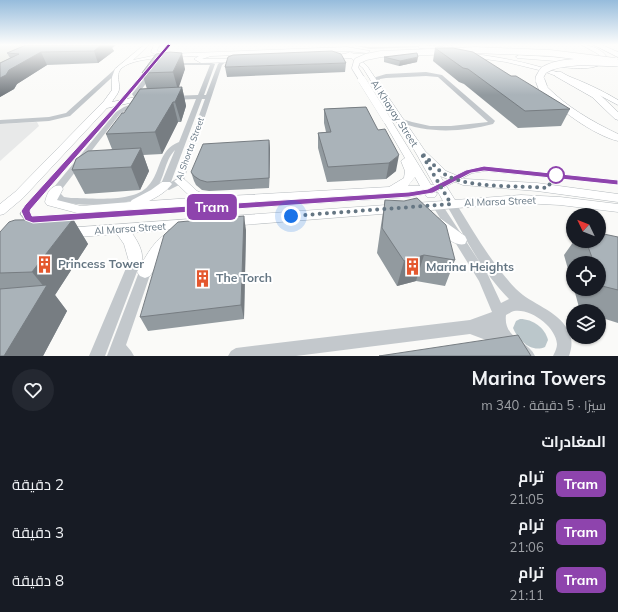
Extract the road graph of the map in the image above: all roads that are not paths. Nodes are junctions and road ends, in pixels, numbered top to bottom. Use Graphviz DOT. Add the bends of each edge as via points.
graph roads {
  1 [pos="132,62"];
  2 [pos="203,62"];
  3 [pos="224,62"];
  4 [pos="358,62"];
  5 [pos="360,62"];
  6 [pos="365,62"];
  7 [pos="509,62"];
  8 [pos="532,62"];
  9 [pos="594,62"];
  10 [pos="602,62"];
  11 [pos="125,63"];
  12 [pos="349,63"];
  13 [pos="165,65"];
  14 [pos="365,67"];
  15 [pos="155,68"];
  16 [pos="117,70"];
  17 [pos="210,72"];
  18 [pos="558,74"];
  19 [pos="373,79"];
  20 [pos="203,98"];
  21 [pos="131,100"];
  22 [pos="149,100"];
  23 [pos="618,103"];
  24 [pos="104,106"];
  25 [pos="618,117"];
  26 [pos="399,120"];
  27 [pos="0,122"];
  28 [pos="618,138"];
  29 [pos="400,142"];
  30 [pos="182,143"];
  31 [pos="421,153"];
  32 [pos="180,182"];
  33 [pos="166,184"];
  34 [pos="428,188"];
  35 [pos="442,188"];
  36 [pos="57,189"];
  37 [pos="387,190"];
  38 [pos="618,198"];
  39 [pos="208,201"];
  40 [pos="103,204"];
  41 [pos="451,204"];
  42 [pos="437,205"];
  43 [pos="128,206"];
  44 [pos="396,208"];
  45 [pos="618,208"];
  46 [pos="0,211"];
  47 [pos="217,222"];
  48 [pos="202,223"];
  49 [pos="186,224"];
  50 [pos="120,229"];
  51 [pos="54,234"];
  52 [pos="460,240"];
  53 [pos="135,261"];
  54 [pos="145,272"];
  55 [pos="524,305"];
  56 [pos="499,314"];
  57 [pos="470,327"];
  58 [pos="507,340"];
  59 [pos="120,353"];
  60 [pos="97,356"];
  61 [pos="236,356"];
  62 [pos="527,356"];
  63 [pos="561,356"];
  1 -- 11 [label="main road"];
  2 -- 17 [label="street" via="213,64"];
  3 -- 20 [label="street, Al Shorta Street" via="220,64"];
  4 -- 29 [label="main road, Al Khayay Street, bridge" via="356,70"];
  5 -- 14 [label="main road, Al Khayay Street"];
  6 -- 14 [label="main road"];
  7 -- 18 [label="main road"];
  8 -- 10 [label="main road, bridge" via="586,66"];
  9 -- 28 [label="highway, bridge" via="549,68 541,73 539,82 570,112"];
  11 -- 16 [label="main road"];
  12 -- 19 [label="main road" via="358,64"];
  13 -- 17 [label="street" via="208,64"];
  14 -- 19 [label="main road, Al Khayay Street"];
  15 -- 22 [label="street" via="135,94"];
  16 -- 24 [label="main road" via="116,90"];
  16 -- 27 [label="street" via="68,114 49,119"];
  17 -- 20 [label="street, Al Shorta Street"];
  18 -- 23 [label="main road" via="595,89"];
  18 -- 25 [label="highway" via="595,95"];
  19 -- 26 [label="main road, Al Khayay Street"];
  19 -- 26 [label="street" via="430,74 440,76 492,121 483,125 424,128"];
  20 -- 20 [label="street" via="186,102 165,99"];
  20 -- 30 [label="street, Al Shorta Street"];
  20 -- 32 [label="street, Al Shorta Street"];
  21 -- 22 [label="street" via="129,102"];
  21 -- 24 [label="main road"];
  22 -- 36 [label="street" via="129,106 118,113"];
  24 -- 46 [label="main road" via="19,195"];
  26 -- 31 [label="main road, Al Khayay Street"];
  29 -- 34 [label="main road, Al Khayay Street"];
  29 -- 37 [label="main road" via="401,152 410,168 410,177 402,185"];
  30 -- 33 [label="street, Al Shorta Street"];
  30 -- 40 [label="street" via="175,145 169,152 150,190 132,199"];
  31 -- 35 [label="main road, Al Khayay Street"];
  31 -- 38 [label="main road" via="442,173 463,182 537,187"];
  32 -- 33 [label="street, Al Shorta Street" via="169,187"];
  32 -- 39 [label="main road" via="192,194"];
  33 -- 43 [label="main road" via="150,196"];
  34 -- 35 [label="main road"];
  34 -- 37 [label="main road"];
  34 -- 42 [label="main road, Al Khayay Street"];
  35 -- 41 [label="main road, Al Khayay Street"];
  36 -- 40 [label="street" via="56,196 61,199"];
  36 -- 40 [label="main road" via="51,202 81,210"];
  37 -- 39 [label="main road"];
  39 -- 43 [label="main road"];
  40 -- 43 [label="main road"];
  41 -- 42 [label="main road, Al Marsa Street"];
  41 -- 45 [label="main road, Al Marsa Street" via="540,200"];
  41 -- 55 [label="street, Al Khayay Street" via="497,278"];
  42 -- 44 [label="main road, Al Marsa Street"];
  42 -- 52 [label="street, Al Khayay Street"];
  44 -- 47 [label="main road, Al Marsa Street"];
  44 -- 52 [label="main road" via="434,220"];
  48 -- 49 [label="main road, Al Marsa Street"];
  49 -- 50 [label="main road, Al Marsa Street"];
  49 -- 54 [label="main road" via="164,243"];
  50 -- 51 [label="main road, Al Marsa Street"];
  50 -- 53 [label="main road" via="133,245"];
  52 -- 56 [label="street, Al Khayay Street" via="489,288"];
  53 -- 60 [label="street"];
  54 -- 59 [label="street"];
  55 -- 56 [label="street" via="511,304"];
  55 -- 63 [label="street, Al Khayay Street" via="543,314 559,329 565,342"];
  56 -- 57 [label="street"];
  56 -- 58 [label="street, Al Khayay Street" via="499,324"];
  57 -- 58 [label="street"];
  57 -- 61 [label="street"];
  58 -- 62 [label="street"];
}
